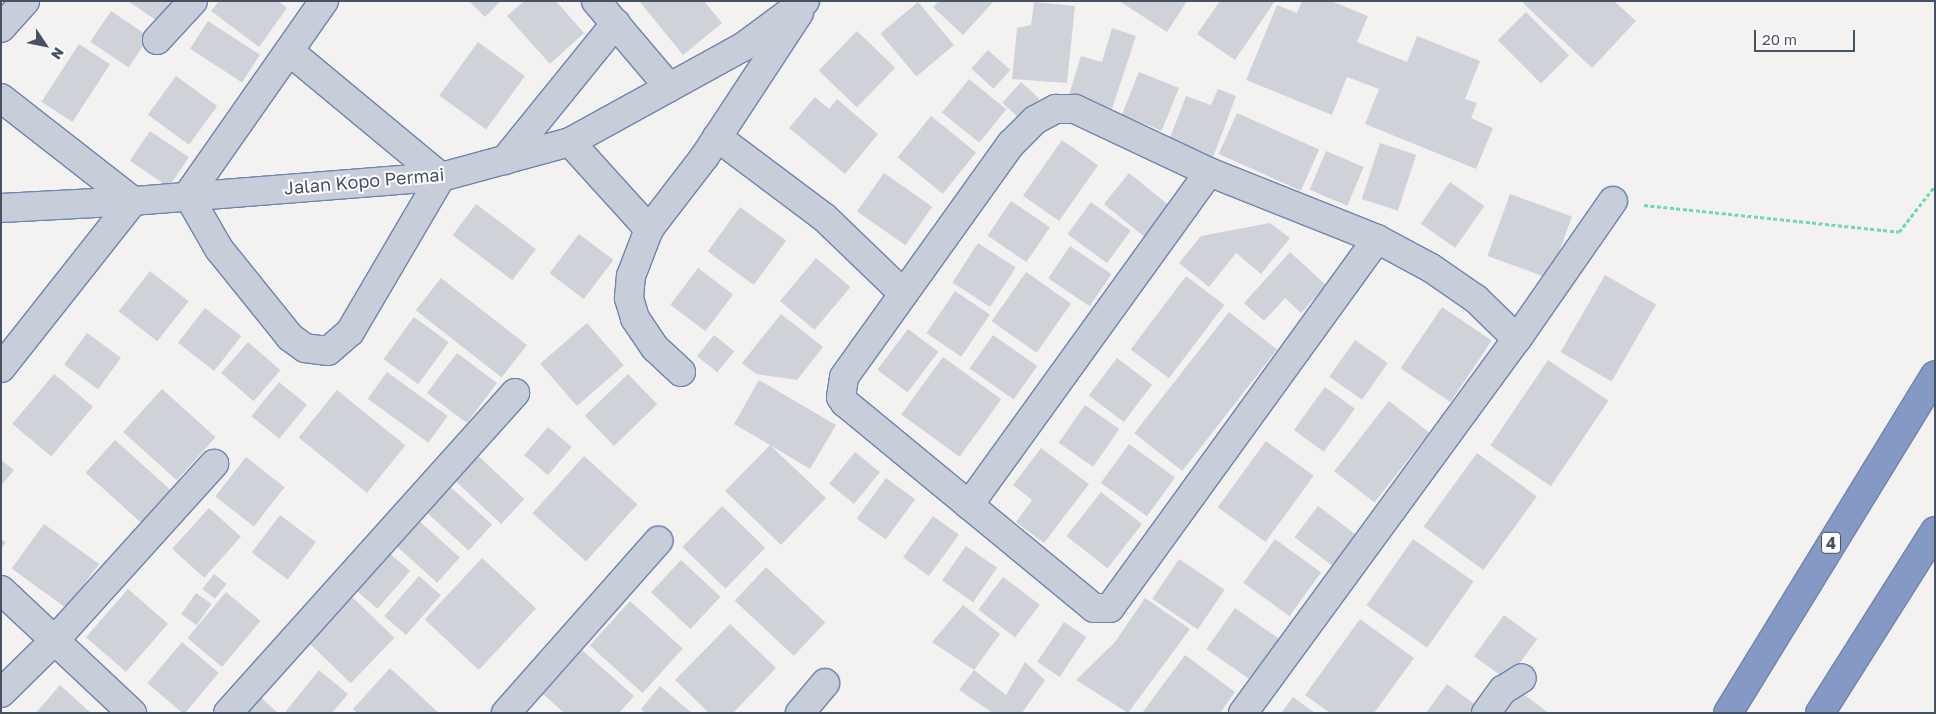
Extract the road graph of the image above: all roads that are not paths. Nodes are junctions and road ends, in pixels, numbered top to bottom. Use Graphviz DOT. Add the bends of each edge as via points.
graph roads {
  1 [pos="25,1"];
  2 [pos="194,1"];
  3 [pos="324,1"];
  4 [pos="596,1"];
  5 [pos="806,1"];
  6 [pos="616,24"];
  7 [pos="1,28"];
  8 [pos="157,40"];
  9 [pos="289,51"];
  10 [pos="669,87"];
  11 [pos="1,98"];
  12 [pos="717,137"];
  13 [pos="570,142"];
  14 [pos="505,160"];
  15 [pos="1209,172"];
  16 [pos="441,177"];
  17 [pos="188,195"];
  18 [pos="133,201"];
  19 [pos="1613,201"];
  20 [pos="1,208"];
  21 [pos="650,229"];
  22 [pos="1377,239"];
  23 [pos="903,292"];
  24 [pos="1517,340"];
  25 [pos="1,368"];
  26 [pos="681,372"];
  27 [pos="1935,375"];
  28 [pos="514,393"];
  29 [pos="214,464"];
  30 [pos="969,505"];
  31 [pos="1935,531"];
  32 [pos="658,541"];
  33 [pos="1,590"];
  34 [pos="54,641"];
  35 [pos="1522,678"];
  36 [pos="825,683"];
  37 [pos="1,694"];
  38 [pos="132,713"];
  39 [pos="228,713"];
  40 [pos="506,713"];
  41 [pos="800,713"];
  42 [pos="1243,713"];
  43 [pos="1486,713"];
  44 [pos="1728,713"];
  45 [pos="1820,713"];
  1 -- 7 [label="street"];
  2 -- 8 [label="street"];
  3 -- 9 [label="street"];
  4 -- 6 [label="street"];
  5 -- 10 [label="street, Jalan Kopo Permai" via="743,47"];
  5 -- 12 [label="street"];
  6 -- 10 [label="street"];
  6 -- 14 [label="street"];
  9 -- 16 [label="street"];
  9 -- 17 [label="street"];
  10 -- 13 [label="street, Jalan Kopo Permai"];
  11 -- 18 [label="street"];
  12 -- 21 [label="street"];
  12 -- 23 [label="street" via="825,218"];
  13 -- 14 [label="street, Jalan Kopo Permai"];
  13 -- 21 [label="street"];
  14 -- 16 [label="street, Jalan Kopo Permai"];
  15 -- 22 [label="street"];
  15 -- 23 [label="street" via="1075,109 1056,109 1034,120 1011,144"];
  15 -- 30 [label="street"];
  16 -- 17 [label="street, Jalan Kopo Permai"];
  16 -- 17 [label="street" via="350,332 328,351 304,348 290,337 219,249"];
  17 -- 18 [label="street, Jalan Kopo Permai"];
  18 -- 20 [label="street, Jalan Kopo Permai"];
  18 -- 25 [label="street"];
  19 -- 24 [label="street"];
  21 -- 26 [label="street" via="631,276 629,298 634,318 654,348"];
  22 -- 24 [label="street" via="1431,268 1476,299"];
  22 -- 30 [label="street" via="1110,608 1094,608"];
  23 -- 30 [label="street" via="844,376 841,396 845,403"];
  24 -- 42 [label="street"];
  27 -- 44 [label="highway, 4"];
  28 -- 39 [label="street"];
  29 -- 34 [label="street"];
  31 -- 45 [label="highway"];
  32 -- 40 [label="street"];
  33 -- 34 [label="street"];
  34 -- 37 [label="street"];
  34 -- 38 [label="street"];
  35 -- 43 [label="street" via="1502,690"];
  36 -- 41 [label="street"];
}
